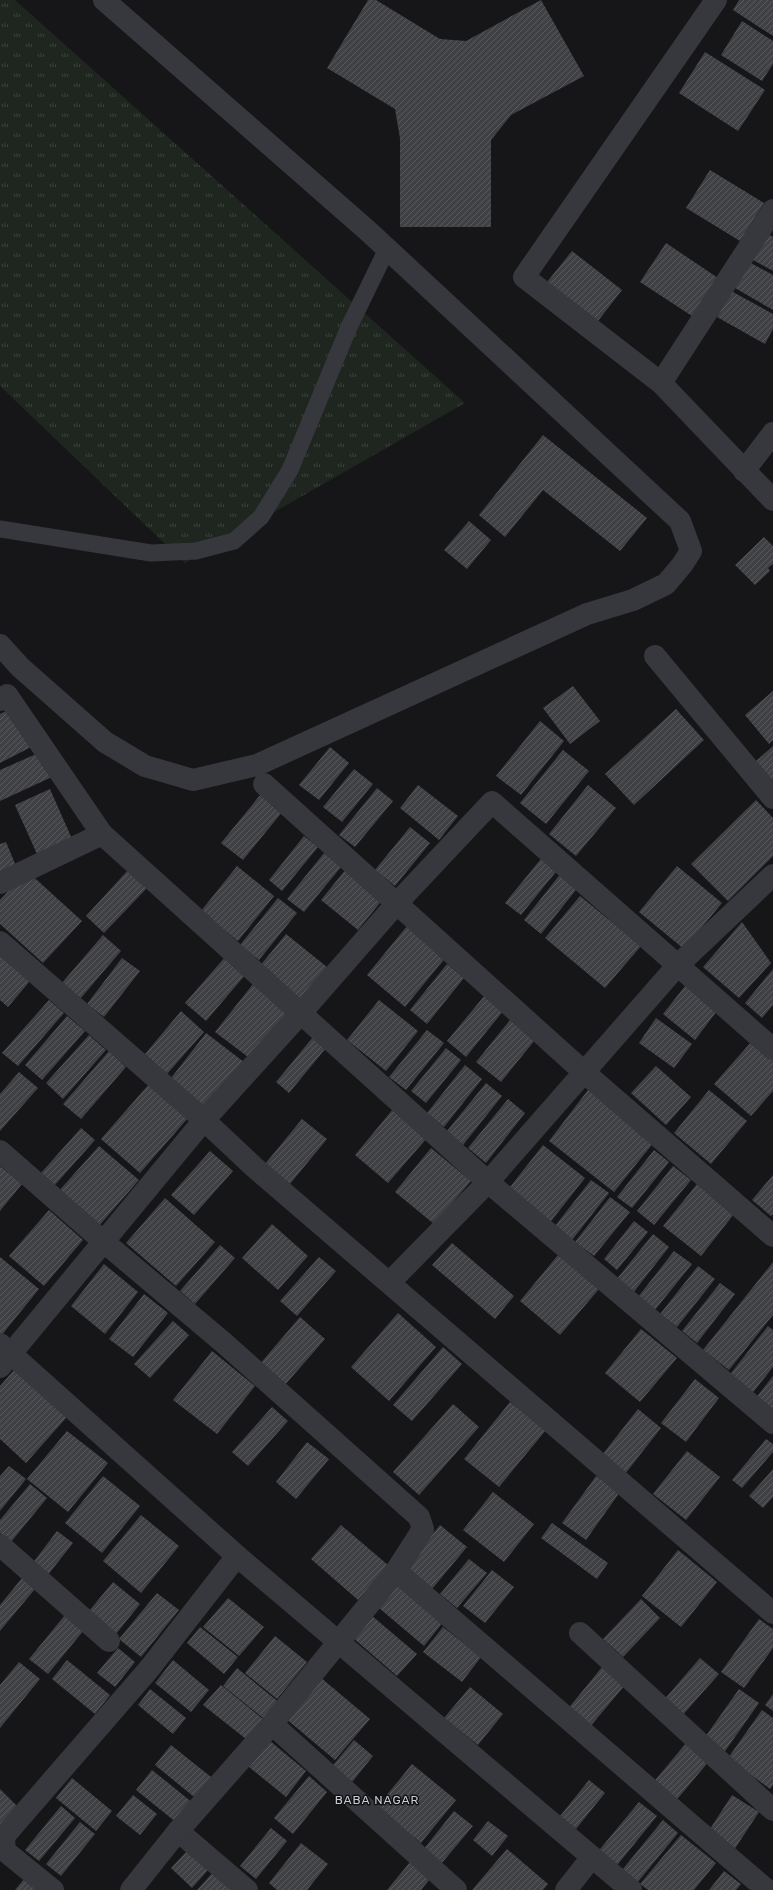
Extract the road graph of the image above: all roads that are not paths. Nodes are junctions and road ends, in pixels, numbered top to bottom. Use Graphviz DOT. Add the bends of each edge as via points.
graph roads {
  1 [pos="104,0"];
  2 [pos="716,0"];
  3 [pos="773,210"];
  4 [pos="387,249"];
  5 [pos="661,383"];
  6 [pos="773,433"];
  7 [pos="744,471"];
  8 [pos="773,500"];
  9 [pos="0,529"];
  10 [pos="0,645"];
  11 [pos="655,656"];
  12 [pos="0,700"];
  13 [pos="264,784"];
  14 [pos="773,798"];
  15 [pos="102,834"];
  16 [pos="773,875"];
  17 [pos="0,883"];
  18 [pos="397,903"];
  19 [pos="0,942"];
  20 [pos="677,966"];
  21 [pos="301,1013"];
  22 [pos="773,1049"];
  23 [pos="585,1073"];
  24 [pos="204,1120"];
  25 [pos="0,1151"];
  26 [pos="488,1182"];
  27 [pos="773,1236"];
  28 [pos="104,1242"];
  29 [pos="390,1282"];
  30 [pos="4,1355"];
  31 [pos="773,1423"];
  32 [pos="0,1544"];
  33 [pos="237,1556"];
  34 [pos="396,1571"];
  35 [pos="773,1613"];
  36 [pos="580,1633"];
  37 [pos="109,1641"];
  38 [pos="338,1643"];
  39 [pos="272,1724"];
  40 [pos="771,1802"];
  41 [pos="178,1831"];
  42 [pos="592,1857"];
  43 [pos="53,1890"];
  44 [pos="131,1890"];
  45 [pos="247,1890"];
  46 [pos="456,1890"];
  47 [pos="566,1890"];
  48 [pos="631,1890"];
  49 [pos="767,1890"];
  1 -- 4 [label="street"];
  2 -- 5 [label="street" via="524,277"];
  3 -- 5 [label="street"];
  4 -- 9 [label="lane" via="349,327 290,470 261,517 234,541 196,551 152,553"];
  4 -- 10 [label="street" via="680,521 691,551 666,584 633,600 587,614 257,765 193,780 145,766 105,742 20,667"];
  5 -- 7 [label="street"];
  6 -- 7 [label="street"];
  7 -- 8 [label="street"];
  11 -- 14 [label="street"];
  12 -- 15 [label="street" via="7,695"];
  13 -- 18 [label="street"];
  15 -- 17 [label="street"];
  15 -- 21 [label="street"];
  16 -- 20 [label="street"];
  18 -- 20 [label="street" via="492,802"];
  18 -- 21 [label="street"];
  18 -- 23 [label="street"];
  19 -- 24 [label="street"];
  20 -- 22 [label="street"];
  20 -- 23 [label="street"];
  21 -- 24 [label="street"];
  21 -- 26 [label="street"];
  23 -- 26 [label="street"];
  23 -- 27 [label="street"];
  24 -- 28 [label="street"];
  24 -- 29 [label="street" via="254,1167"];
  25 -- 28 [label="street"];
  26 -- 29 [label="street"];
  26 -- 31 [label="street"];
  28 -- 30 [label="street"];
  28 -- 34 [label="street" via="224,1343 419,1517 423,1529"];
  29 -- 35 [label="street"];
  30 -- 33 [label="street"];
  32 -- 37 [label="street"];
  33 -- 38 [label="street"];
  33 -- 43 [label="street" via="149,1669 6,1834 5,1851"];
  34 -- 38 [label="street"];
  34 -- 49 [label="street"];
  36 -- 40 [label="street"];
  38 -- 39 [label="street"];
  38 -- 42 [label="street"];
  39 -- 41 [label="street"];
  39 -- 46 [label="street"];
  41 -- 44 [label="street"];
  41 -- 45 [label="street"];
  42 -- 47 [label="street"];
  42 -- 48 [label="street"];
}
